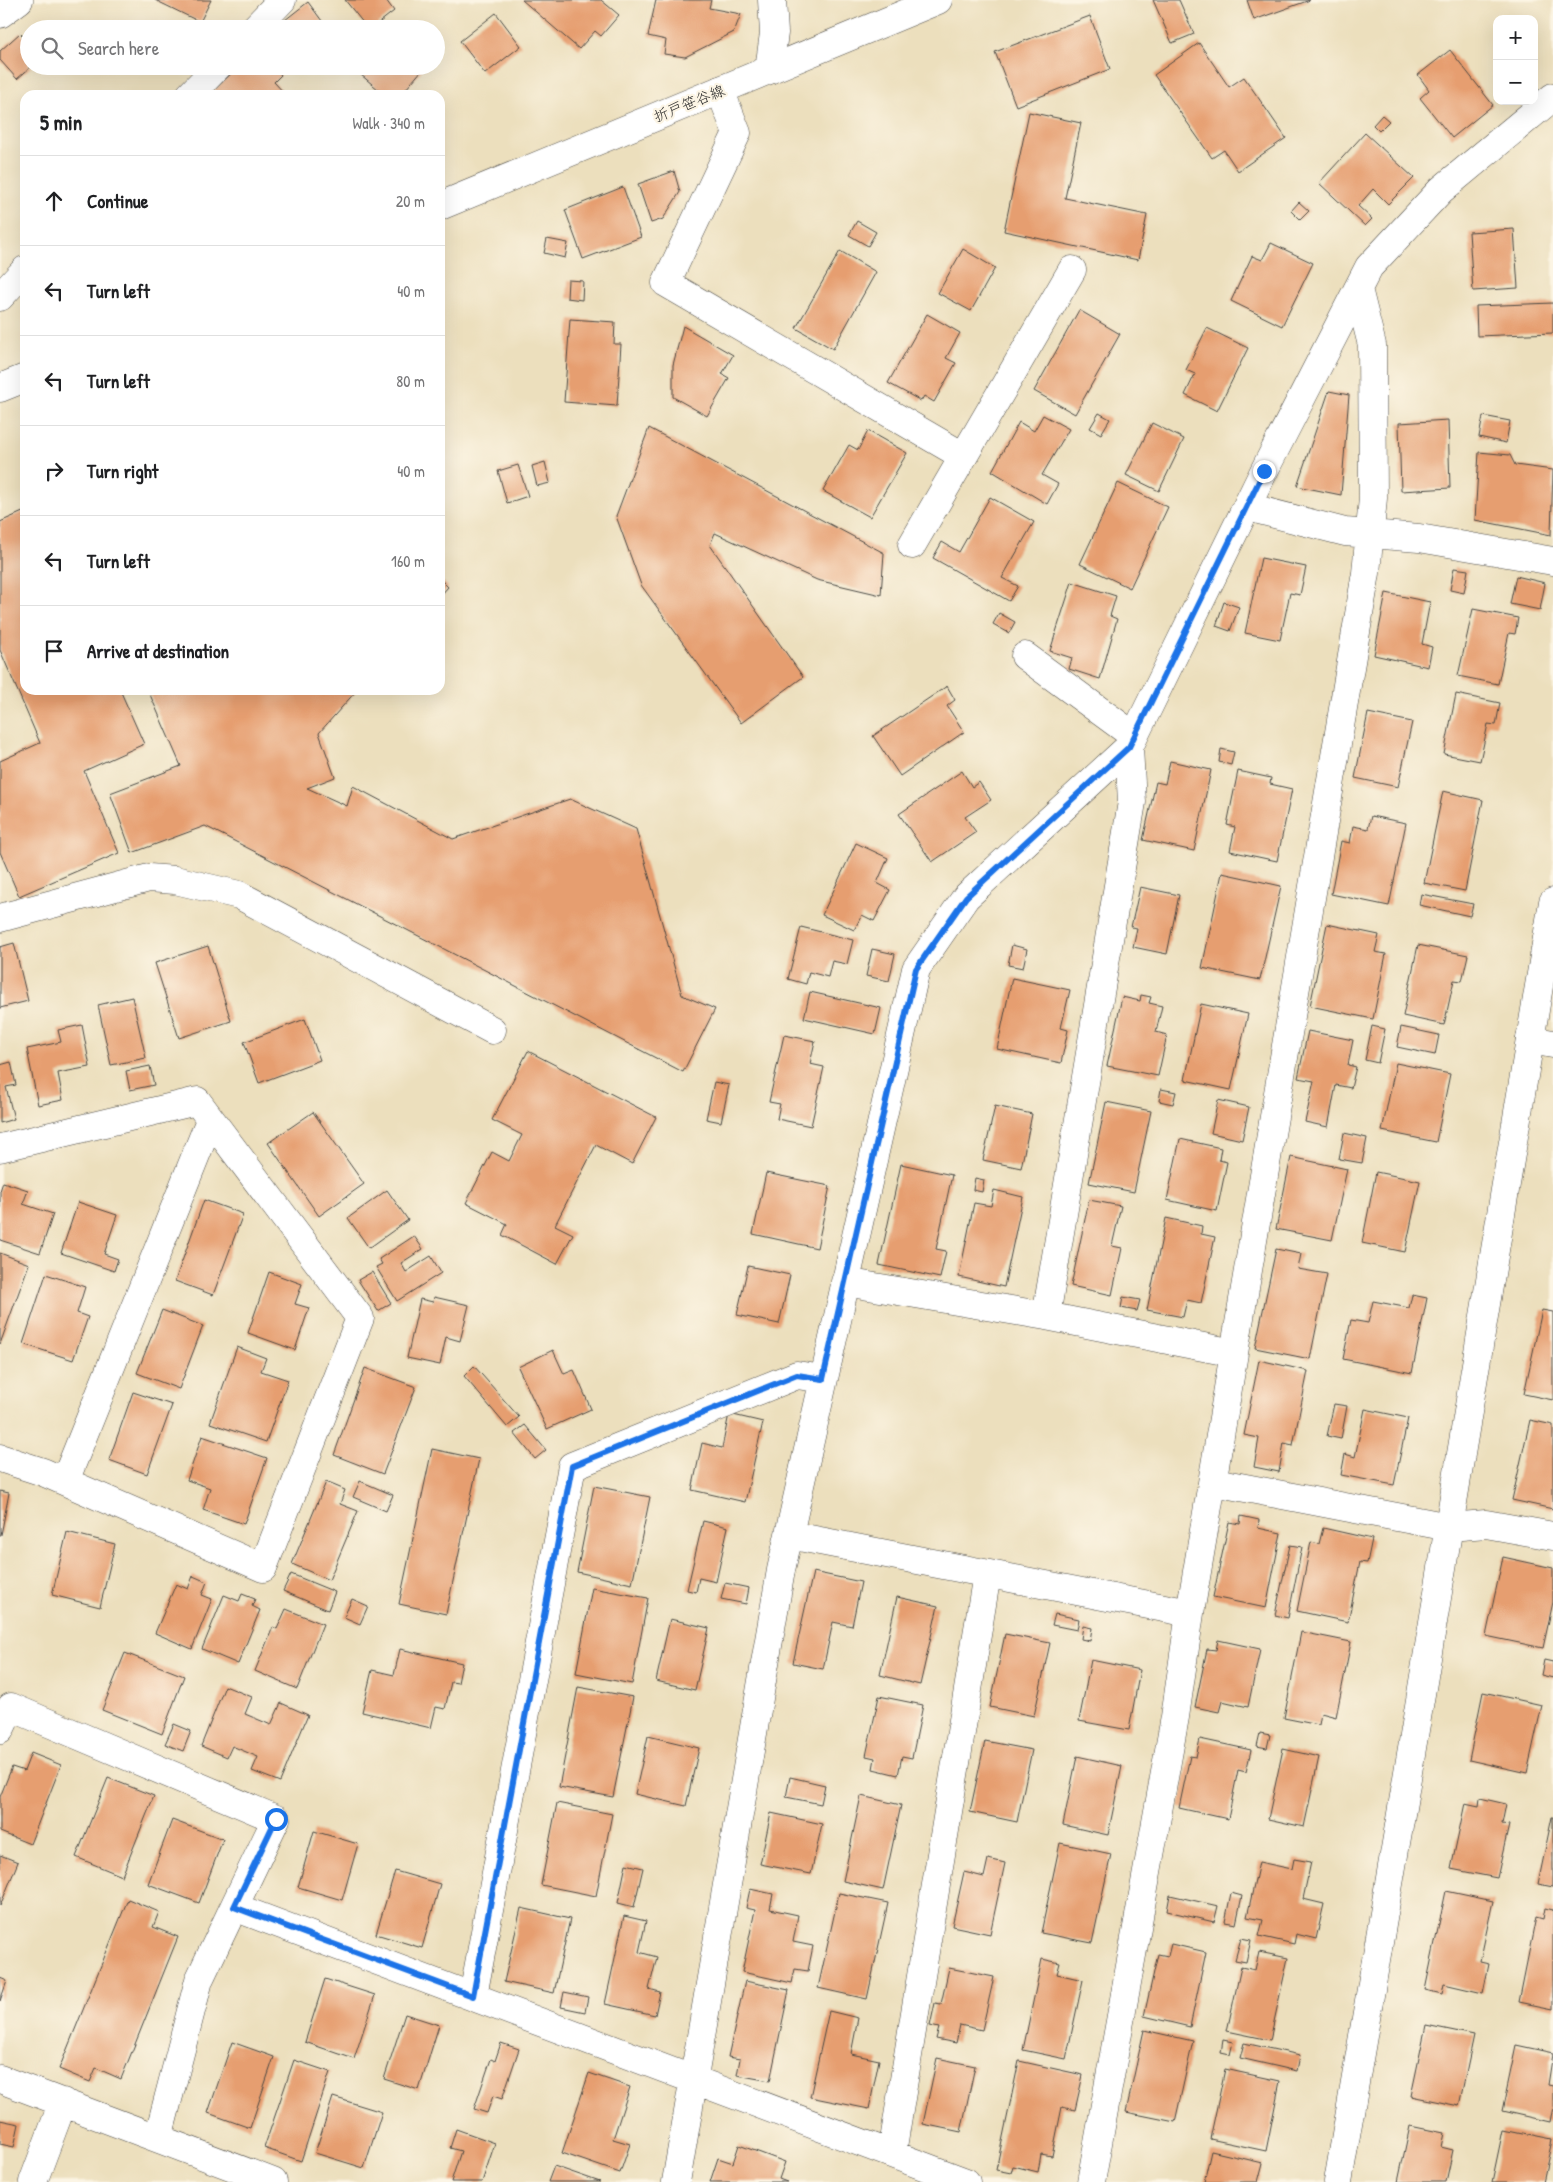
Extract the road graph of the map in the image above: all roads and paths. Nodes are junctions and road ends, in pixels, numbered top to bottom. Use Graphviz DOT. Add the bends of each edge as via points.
graph roads {
  1 [pos="19,0"];
  2 [pos="282,0"];
  3 [pos="772,0"];
  4 [pos="938,0"];
  5 [pos="0,14"];
  6 [pos="263,20"];
  7 [pos="769,70"];
  8 [pos="209,75"];
  9 [pos="195,90"];
  10 [pos="720,90"];
  11 [pos="1553,97"];
  12 [pos="445,204"];
  13 [pos="1072,270"];
  14 [pos="20,275"];
  15 [pos="1358,289"];
  16 [pos="0,297"];
  17 [pos="20,380"];
  18 [pos="0,388"];
  19 [pos="963,456"];
  20 [pos="1248,507"];
  21 [pos="1369,533"];
  22 [pos="912,545"];
  23 [pos="1553,561"];
  24 [pos="1025,656"];
  25 [pos="1132,742"];
  26 [pos="1553,902"];
  27 [pos="0,918"];
  28 [pos="492,1030"];
  29 [pos="1542,1042"];
  30 [pos="210,1120"];
  31 [pos="0,1148"];
  32 [pos="845,1282"];
  33 [pos="1046,1316"];
  34 [pos="1234,1353"];
  35 [pos="823,1379"];
  36 [pos="0,1458"];
  37 [pos="65,1482"];
  38 [pos="1214,1482"];
  39 [pos="1449,1527"];
  40 [pos="789,1535"];
  41 [pos="1553,1536"];
  42 [pos="988,1574"];
  43 [pos="1190,1613"];
  44 [pos="0,1730"];
  45 [pos="234,1907"];
  46 [pos="473,1996"];
  47 [pos="694,2078"];
  48 [pos="0,2079"];
  49 [pos="63,2102"];
  50 [pos="165,2140"];
  51 [pos="892,2153"];
  52 [pos="33,2182"];
  53 [pos="273,2182"];
  54 [pos="676,2182"];
  55 [pos="966,2182"];
  56 [pos="1091,2182"];
  57 [pos="1338,2182"];
  1 -- 5 [label="street"];
  2 -- 6 [label="street"];
  3 -- 7 [label="street" via="774,33"];
  4 -- 7 [label="street, 折戸笹谷線"];
  7 -- 10 [label="street, 折戸笹谷線"];
  8 -- 9 [label="street"];
  10 -- 12 [label="street, 折戸笹谷線"];
  10 -- 19 [label="street" via="736,133 666,283"];
  11 -- 15 [label="street" via="1441,190 1369,267"];
  13 -- 19 [label="street"];
  14 -- 16 [label="street"];
  15 -- 20 [label="street"];
  15 -- 21 [label="street" via="1372,345 1373,498"];
  17 -- 18 [label="street"];
  19 -- 22 [label="street"];
  20 -- 21 [label="street" via="1345,532"];
  20 -- 25 [label="street"];
  21 -- 23 [label="street" via="1419,538"];
  21 -- 34 [label="street" via="1362,593"];
  24 -- 25 [label="street"];
  25 -- 32 [label="street" via="966,897 916,969"];
  25 -- 33 [label="street" via="1132,802"];
  26 -- 29 [label="street"];
  27 -- 28 [label="street" via="149,878 175,880 239,895"];
  29 -- 39 [label="street"];
  30 -- 31 [label="street" via="197,1101"];
  30 -- 37 [label="street"];
  30 -- 37 [label="street" via="360,1318 263,1568"];
  32 -- 33 [label="street"];
  32 -- 35 [label="street"];
  33 -- 34 [label="street"];
  34 -- 38 [label="street"];
  35 -- 40 [label="street"];
  35 -- 46 [label="street" via="797,1375 572,1466"];
  36 -- 37 [label="street"];
  38 -- 39 [label="street"];
  38 -- 43 [label="street"];
  39 -- 41 [label="street" via="1486,1524"];
  39 -- 57 [label="street"];
  40 -- 42 [label="street"];
  40 -- 47 [label="street"];
  42 -- 43 [label="street"];
  42 -- 51 [label="street"];
  43 -- 56 [label="street" via="1175,1717"];
  44 -- 45 [label="street" via="11,1707 276,1819"];
  45 -- 46 [label="street"];
  45 -- 50 [label="street" via="199,1980"];
  46 -- 47 [label="street"];
  47 -- 51 [label="street"];
  47 -- 54 [label="street"];
  48 -- 49 [label="street"];
  49 -- 50 [label="street"];
  49 -- 52 [label="street"];
  50 -- 53 [label="street"];
  51 -- 55 [label="street"];
}
